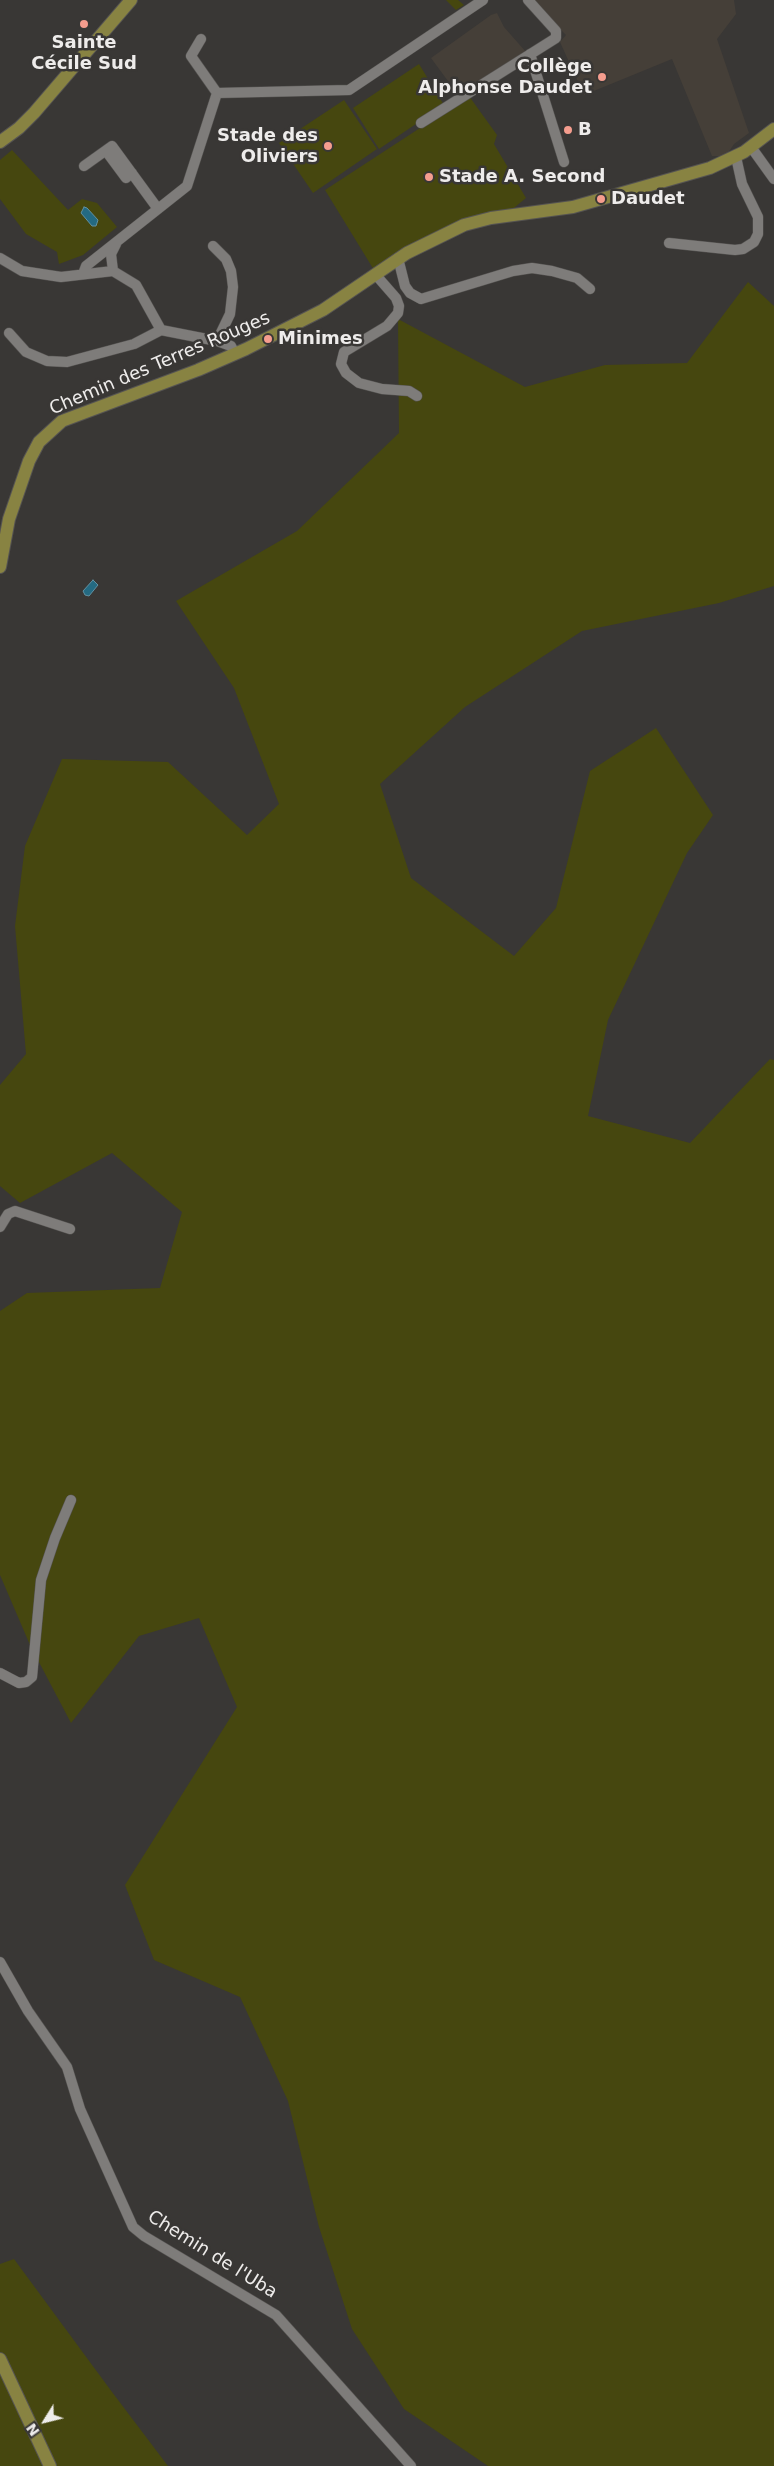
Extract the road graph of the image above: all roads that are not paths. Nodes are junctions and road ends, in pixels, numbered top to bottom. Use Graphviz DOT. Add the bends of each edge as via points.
graph roads {
  1 [pos="131,0"];
  2 [pos="483,0"];
  3 [pos="528,0"];
  4 [pos="201,39"];
  5 [pos="530,54"];
  6 [pos="217,93"];
  7 [pos="421,123"];
  8 [pos="774,129"];
  9 [pos="0,142"];
  10 [pos="751,147"];
  11 [pos="736,156"];
  12 [pos="564,162"];
  13 [pos="84,166"];
  14 [pos="774,179"];
  15 [pos="158,208"];
  16 [pos="118,240"];
  17 [pos="669,242"];
  18 [pos="213,246"];
  19 [pos="0,258"];
  20 [pos="398,258"];
  21 [pos="113,271"];
  22 [pos="83,274"];
  23 [pos="375,274"];
  24 [pos="590,289"];
  25 [pos="161,330"];
  26 [pos="9,334"];
  27 [pos="217,342"];
  28 [pos="235,354"];
  29 [pos="417,396"];
  30 [pos="0,567"];
  31 [pos="0,1227"];
  32 [pos="70,1229"];
  33 [pos="71,1500"];
  34 [pos="0,1673"];
  35 [pos="0,1962"];
  36 [pos="0,2359"];
  37 [pos="50,2466"];
  38 [pos="411,2466"];
  1 -- 9 [label="main road" via="34,112"];
  2 -- 6 [label="street" via="349,90"];
  3 -- 5 [label="street" via="556,31 556,38"];
  4 -- 6 [label="street" via="191,56"];
  5 -- 7 [label="street"];
  5 -- 12 [label="street"];
  6 -- 15 [label="street" via="187,186"];
  8 -- 10 [label="main road, Chemin des Terres Rouges"];
  10 -- 11 [label="main road, Chemin des Terres Rouges"];
  10 -- 14 [label="street"];
  11 -- 17 [label="street" via="744,190 758,217 758,234 754,242 735,250"];
  11 -- 20 [label="main road, Chemin des Terres Rouges" via="710,168 586,203 478,221"];
  13 -- 15 [label="street" via="112,146"];
  15 -- 16 [label="street"];
  16 -- 21 [label="street" via="111,254"];
  16 -- 22 [label="street" via="86,266"];
  18 -- 27 [label="street" via="226,259 233,286 230,314"];
  19 -- 22 [label="street" via="22,271 61,277"];
  20 -- 23 [label="main road, Chemin des Terres Rouges"];
  20 -- 24 [label="street" via="405,286 421,299 532,268 577,278"];
  21 -- 22 [label="street"];
  21 -- 25 [label="street" via="136,285"];
  23 -- 28 [label="main road, Chemin des Terres Rouges" via="323,310"];
  23 -- 29 [label="street" via="397,300 398,313 387,326 344,352 341,364 346,373 359,383 409,391"];
  25 -- 26 [label="street" via="134,344 67,362 47,361 26,352"];
  25 -- 27 [label="street"];
  27 -- 28 [label="street" via="231,346"];
  28 -- 30 [label="main road, Chemin des Terres Rouges" via="71,418 50,430 36,445 25,471 10,518"];
  31 -- 32 [label="street" via="8,1214 15,1211"];
  33 -- 34 [label="street" via="41,1580 32,1677 19,1683"];
  35 -- 38 [label="street, Chemin de l'Uba" via="28,2011 67,2066 83,2116 134,2227 276,2315"];
  36 -- 37 [label="main road"];
}
